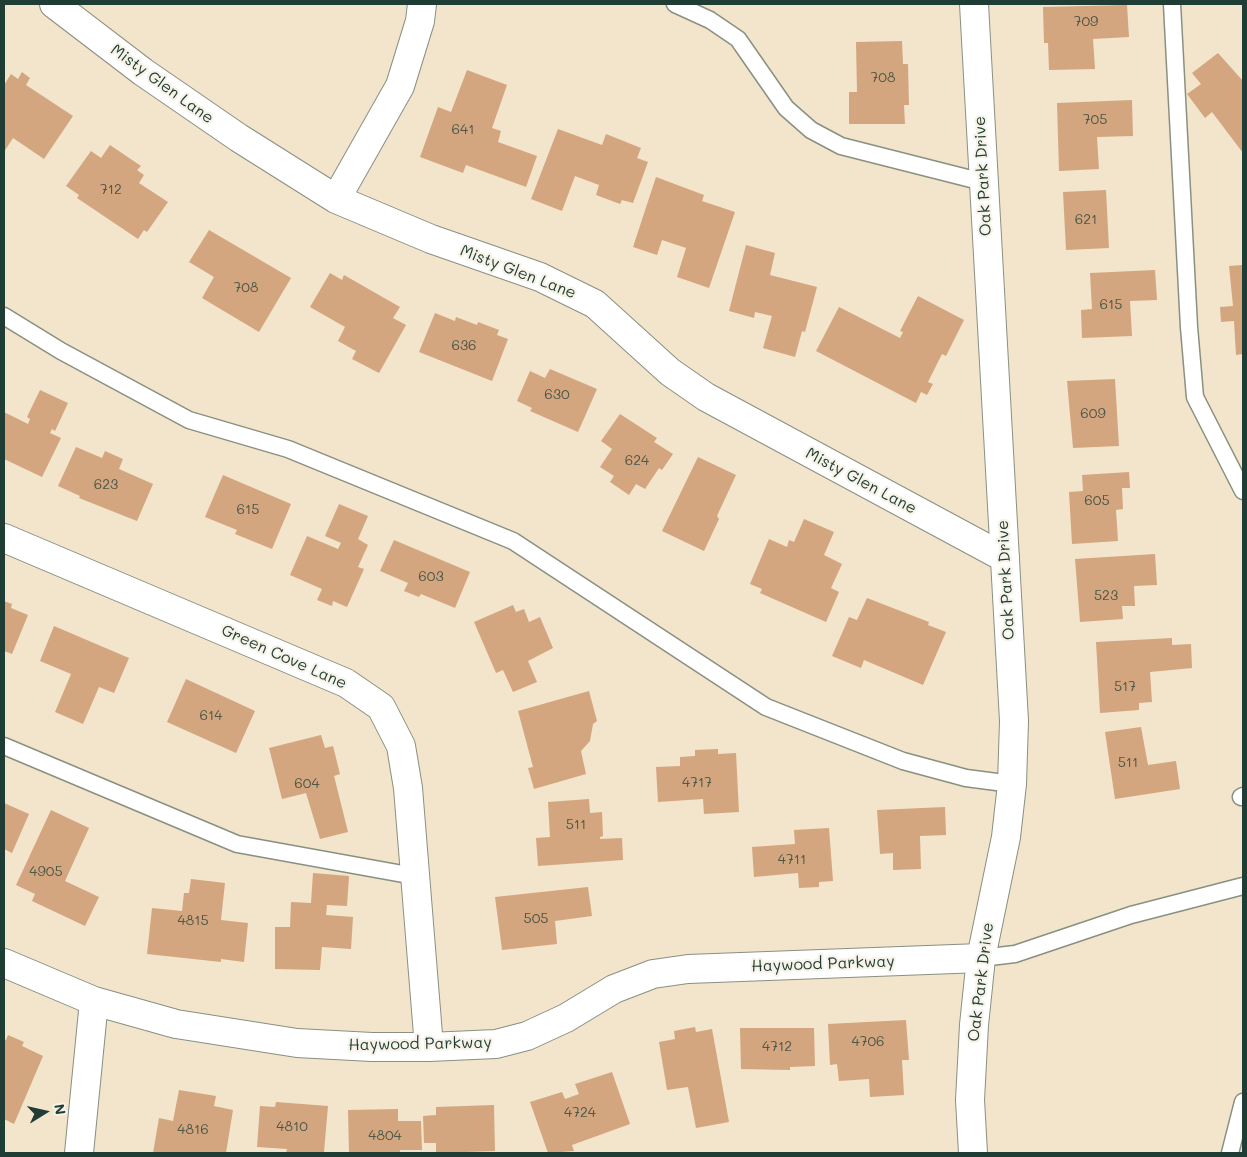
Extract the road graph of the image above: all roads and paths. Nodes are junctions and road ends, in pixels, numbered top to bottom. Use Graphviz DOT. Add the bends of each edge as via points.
graph roads {
  1 [pos="54,4"];
  2 [pos="422,4"];
  3 [pos="675,4"];
  4 [pos="974,4"];
  5 [pos="1172,4"];
  6 [pos="983,182"];
  7 [pos="336,199"];
  8 [pos="4,316"];
  9 [pos="1243,491"];
  10 [pos="4,538"];
  11 [pos="1005,558"];
  12 [pos="4,746"];
  13 [pos="1012,784"];
  14 [pos="414,876"];
  15 [pos="1243,886"];
  16 [pos="981,958"];
  17 [pos="4,964"];
  18 [pos="94,1001"];
  19 [pos="430,1047"];
  20 [pos="1243,1102"];
  21 [pos="79,1153"];
  22 [pos="973,1153"];
  23 [pos="1230,1153"];
  1 -- 7 [label="street, Misty Glen Lane" via="143,72"];
  2 -- 7 [label="street" via="400,86"];
  3 -- 6 [label="lane" via="710,20 738,40 786,108 811,130 841,146"];
  4 -- 6 [label="street, Oak Park Drive"];
  5 -- 9 [label="lane" via="1195,397"];
  6 -- 11 [label="street, Oak Park Drive"];
  7 -- 11 [label="street, Misty Glen Lane" via="431,239 540,277 595,304 670,372 706,397"];
  8 -- 13 [label="lane" via="70,356 190,420 288,450 513,541 766,707 903,761 966,778"];
  10 -- 14 [label="street, Green Cove Lane" via="346,683 381,707 402,746"];
  11 -- 13 [label="street, Oak Park Drive" via="1014,721"];
  12 -- 14 [label="lane" via="237,844"];
  13 -- 16 [label="street, Oak Park Drive" via="1006,837"];
  14 -- 19 [label="street, Green Cove Lane"];
  15 -- 16 [label="lane" via="1131,915 1015,954"];
  16 -- 19 [label="street, Haywood Parkway" via="688,968 653,974 614,989 566,1018 527,1036 496,1044"];
  16 -- 22 [label="street, Oak Park Drive" via="970,1100"];
  17 -- 18 [label="street, Haywood Parkway"];
  18 -- 19 [label="street, Haywood Parkway" via="176,1024 297,1043"];
  18 -- 21 [label="street"];
  20 -- 23 [label="lane"];
}
